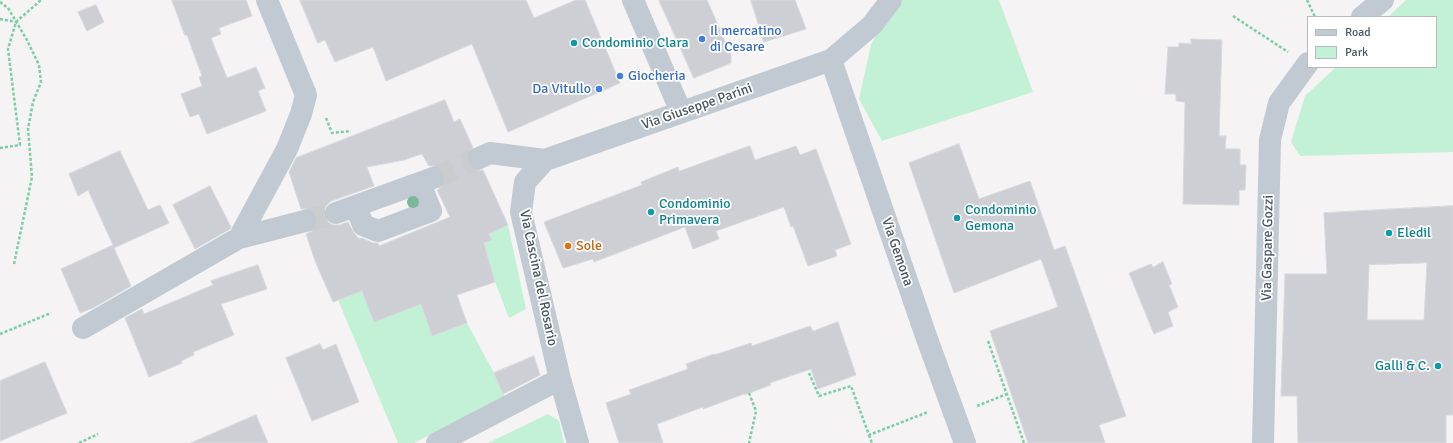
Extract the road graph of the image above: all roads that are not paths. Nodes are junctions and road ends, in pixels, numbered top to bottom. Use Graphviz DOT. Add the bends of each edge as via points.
graph roads {
  1 [pos="267,0"];
  2 [pos="633,0"];
  3 [pos="891,0"];
  4 [pos="1383,0"];
  5 [pos="1363,16"];
  6 [pos="831,60"];
  7 [pos="1307,64"];
  8 [pos="681,112"];
  9 [pos="479,158"];
  10 [pos="545,160"];
  11 [pos="427,180"];
  12 [pos="305,221"];
  13 [pos="239,238"];
  14 [pos="83,328"];
  15 [pos="560,379"];
  16 [pos="437,443"];
  17 [pos="578,443"];
  18 [pos="965,443"];
  19 [pos="1263,443"];
  1 -- 13 [label="street" via="306,95 287,149"];
  2 -- 8 [label="street"];
  3 -- 6 [label="street, Via Giuseppe Parini" via="872,25"];
  4 -- 5 [label="street"];
  6 -- 8 [label="street, Via Giuseppe Parini"];
  6 -- 18 [label="street, Via Gemona"];
  7 -- 19 [label="street, Via Gaspare Gozzi" via="1279,103 1270,140"];
  8 -- 10 [label="street, Via Giuseppe Parini"];
  9 -- 10 [label="street, Via Giuseppe Parini" via="490,153"];
  10 -- 15 [label="street, Via Cascina del Rosario" via="525,182 521,212"];
  11 -- 11 [label="street" via="346,209 363,226 378,231 430,211"];
  12 -- 13 [label="street"];
  13 -- 14 [label="street"];
  15 -- 16 [label="street"];
  15 -- 17 [label="street, Via Cascina del Rosario"];
}
